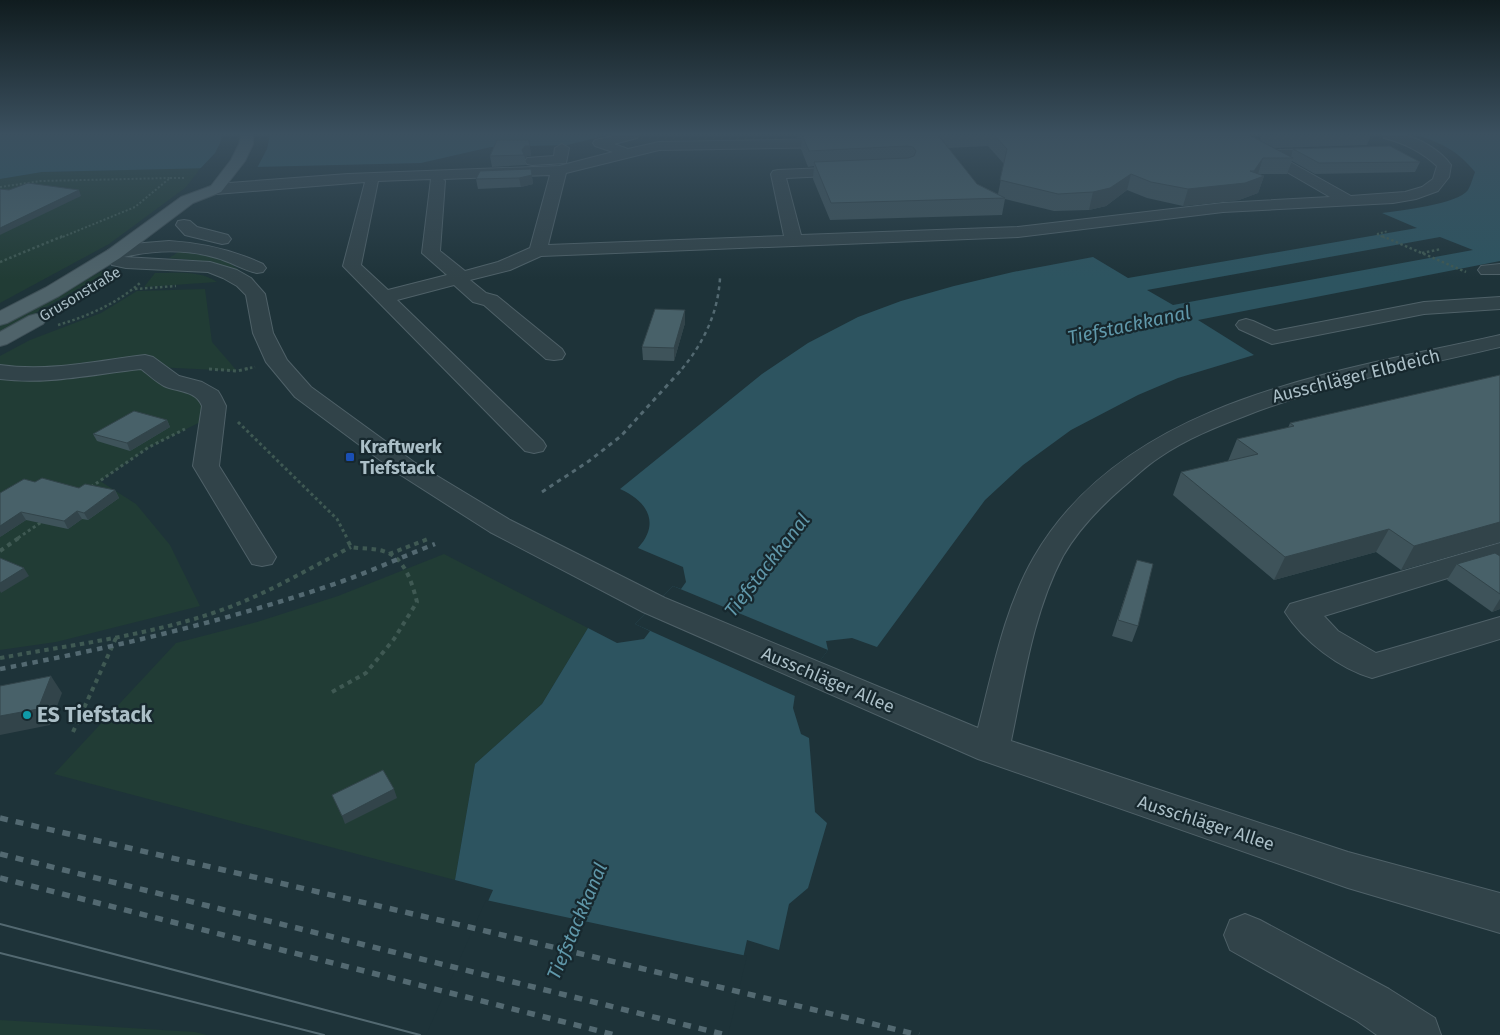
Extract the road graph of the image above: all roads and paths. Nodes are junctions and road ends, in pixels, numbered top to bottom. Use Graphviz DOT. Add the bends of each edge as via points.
graph roads {
  1 [pos="25,183"];
  2 [pos="164,183"];
  3 [pos="235,183"];
  4 [pos="372,183"];
  5 [pos="431,183"];
  6 [pos="556,183"];
  7 [pos="780,183"];
  8 [pos="1318,183"];
  9 [pos="1438,183"];
  10 [pos="220,184"];
  11 [pos="0,187"];
  12 [pos="1349,201"];
  13 [pos="184,225"];
  14 [pos="1388,232"];
  15 [pos="794,241"];
  16 [pos="158,246"];
  17 [pos="1442,249"];
  18 [pos="538,250"];
  19 [pos="1422,253"];
  20 [pos="114,254"];
  21 [pos="0,262"];
  22 [pos="131,264"];
  23 [pos="158,264"];
  24 [pos="257,268"];
  25 [pos="1465,272"];
  26 [pos="461,277"];
  27 [pos="255,294"];
  28 [pos="385,297"];
  29 [pos="1500,303"];
  30 [pos="0,319"];
  31 [pos="58,325"];
  32 [pos="1246,325"];
  33 [pos="0,340"];
  34 [pos="1500,341"];
  35 [pos="554,354"];
  36 [pos="276,362"];
  37 [pos="209,369"];
  38 [pos="0,372"];
  39 [pos="213,411"];
  40 [pos="534,446"];
  41 [pos="84,492"];
  42 [pos="46,519"];
  43 [pos="428,539"];
  44 [pos="351,548"];
  45 [pos="0,551"];
  46 [pos="1500,552"];
  47 [pos="389,554"];
  48 [pos="262,556"];
  49 [pos="1500,628"];
  50 [pos="116,638"];
  51 [pos="0,658"];
  52 [pos="332,692"];
  53 [pos="73,732"];
  54 [pos="991,749"];
  55 [pos="1500,913"];
  56 [pos="1245,935"];
  57 [pos="1418,1035"];
  1 -- 11 [label="path"];
  2 -- 21 [label="path" via="135,207"];
  3 -- 10 [label="street"];
  4 -- 28 [label="street" via="352,266"];
  5 -- 26 [label="street" via="431,253"];
  6 -- 18 [label="street"];
  7 -- 15 [label="street"];
  8 -- 12 [label="street"];
  9 -- 12 [label="street" via="1415,195"];
  10 -- 13 [label="main road, Grusonstraße" via="215,198"];
  10 -- 20 [label="main road, Grusonstraße" via="187,200"];
  12 -- 15 [label="street" via="1254,204 1065,229"];
  13 -- 16 [label="main road, Grusonstraße"];
  13 -- 24 [label="street" via="192,231 242,246 252,253"];
  14 -- 19 [label="path" via="1377,234"];
  15 -- 18 [label="street"];
  16 -- 20 [label="street"];
  16 -- 22 [label="main road, Grusonstraße"];
  16 -- 24 [label="street" via="205,250"];
  17 -- 19 [label="path"];
  18 -- 26 [label="street" via="504,266"];
  19 -- 25 [label="path"];
  20 -- 22 [label="street" via="118,261"];
  20 -- 30 [label="main road, Grusonstraße"];
  22 -- 23 [label="street"];
  22 -- 33 [label="main road, Grusonstraße"];
  23 -- 27 [label="street" via="218,270 244,282"];
  23 -- 31 [label="path" via="134,289 111,304"];
  24 -- 27 [label="street, Ausschläger Allee"];
  26 -- 28 [label="street"];
  26 -- 35 [label="street" via="461,282 480,298 490,300"];
  27 -- 36 [label="street, Ausschläger Allee" via="263,333"];
  28 -- 40 [label="street"];
  29 -- 32 [label="street" via="1424,308 1272,338"];
  34 -- 54 [label="street, Ausschläger Elbdeich" via="1320,382 1264,399 1190,430 1143,457 1080,513 1048,557 1030,595"];
  36 -- 37 [label="path" via="238,371"];
  36 -- 54 [label="street, Ausschläger Allee" via="303,392 406,467 500,526 654,605"];
  38 -- 39 [label="street" via="57,376 145,362 171,381 194,387 210,396"];
  39 -- 41 [label="path" via="150,447"];
  39 -- 44 [label="path" via="225,408 337,519"];
  39 -- 48 [label="street" via="206,466"];
  42 -- 45 [label="path"];
  43 -- 47 [label="path"];
  44 -- 47 [label="path"];
  44 -- 50 [label="path" via="213,613"];
  46 -- 49 [label="street" via="1301,612 1326,639 1372,666"];
  47 -- 52 [label="path" via="410,577 416,602 394,639 366,673"];
  50 -- 51 [label="path"];
  50 -- 53 [label="path"];
  54 -- 55 [label="street, Ausschläger Allee" via="1348,870"];
  56 -- 57 [label="street" via="1373,1006"];
}
